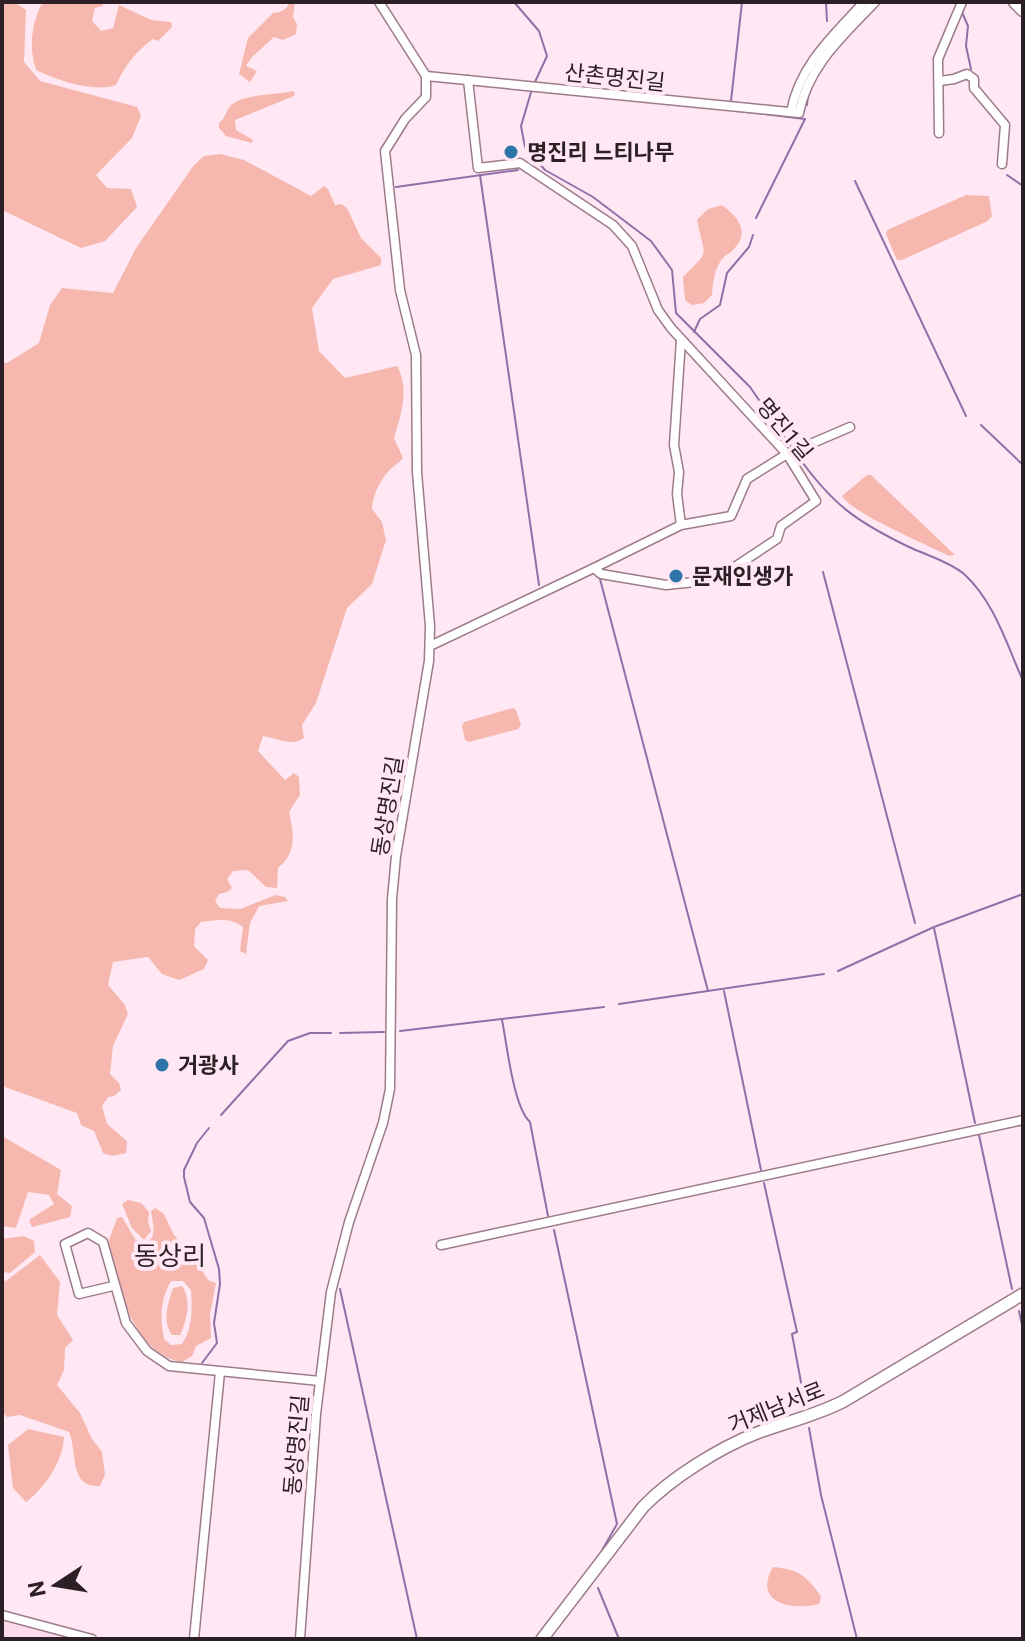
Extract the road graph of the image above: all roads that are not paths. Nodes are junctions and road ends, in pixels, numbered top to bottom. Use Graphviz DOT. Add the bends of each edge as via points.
graph roads {
  1 [pos="379,2"];
  2 [pos="864,2"];
  3 [pos="875,2"];
  4 [pos="1015,2"];
  5 [pos="961,3"];
  6 [pos="1023,10"];
  7 [pos="426,76"];
  8 [pos="468,80"];
  9 [pos="940,81"];
  10 [pos="795,113"];
  11 [pos="939,133"];
  12 [pos="1002,164"];
  13 [pos="681,340"];
  14 [pos="850,427"];
  15 [pos="787,454"];
  16 [pos="681,525"];
  17 [pos="594,568"];
  18 [pos="430,646"];
  19 [pos="1023,1120"];
  20 [pos="441,1245"];
  21 [pos="113,1286"];
  22 [pos="1023,1294"];
  23 [pos="220,1372"];
  24 [pos="320,1381"];
  25 [pos="2,1615"];
  26 [pos="546,1637"];
  27 [pos="92,1639"];
  28 [pos="194,1639"];
  29 [pos="300,1639"];
  1 -- 7 [label="street"];
  2 -- 10 [label="street" via="816,54 801,79"];
  3 -- 10 [label="street" via="815,68"];
  4 -- 6 [label="main road"];
  5 -- 9 [label="street" via="938,59"];
  7 -- 8 [label="street, 산촌명진길"];
  7 -- 18 [label="street, 동상명진길" via="426,97 385,151 400,290 416,355 417,472"];
  8 -- 10 [label="street, 산촌명진길"];
  8 -- 13 [label="street, 명진1길" via="478,168 520,163 613,225 632,246 658,310"];
  9 -- 11 [label="street"];
  9 -- 12 [label="street" via="967,74 974,79 974,88 1005,125"];
  13 -- 15 [label="street, 명진1길"];
  13 -- 16 [label="street" via="674,445"];
  14 -- 15 [label="street"];
  15 -- 16 [label="street" via="747,479 731,516"];
  15 -- 17 [label="street, 명진1길" via="816,501 781,526 777,539 715,580 666,585 601,574"];
  16 -- 17 [label="street"];
  17 -- 18 [label="street"];
  18 -- 24 [label="street, 동상명진길" via="392,899 390,1089 331,1292"];
  19 -- 20 [label="street"];
  21 -- 21 [label="street" via="79,1294 65,1244 88,1233 103,1242"];
  21 -- 23 [label="street" via="126,1323 147,1351 169,1366"];
  22 -- 26 [label="main road, 거제남서로" via="844,1401 746,1438 658,1491"];
  23 -- 24 [label="street"];
  23 -- 28 [label="street"];
  24 -- 29 [label="street, 동상명진길"];
  25 -- 27 [label="street"];
}
